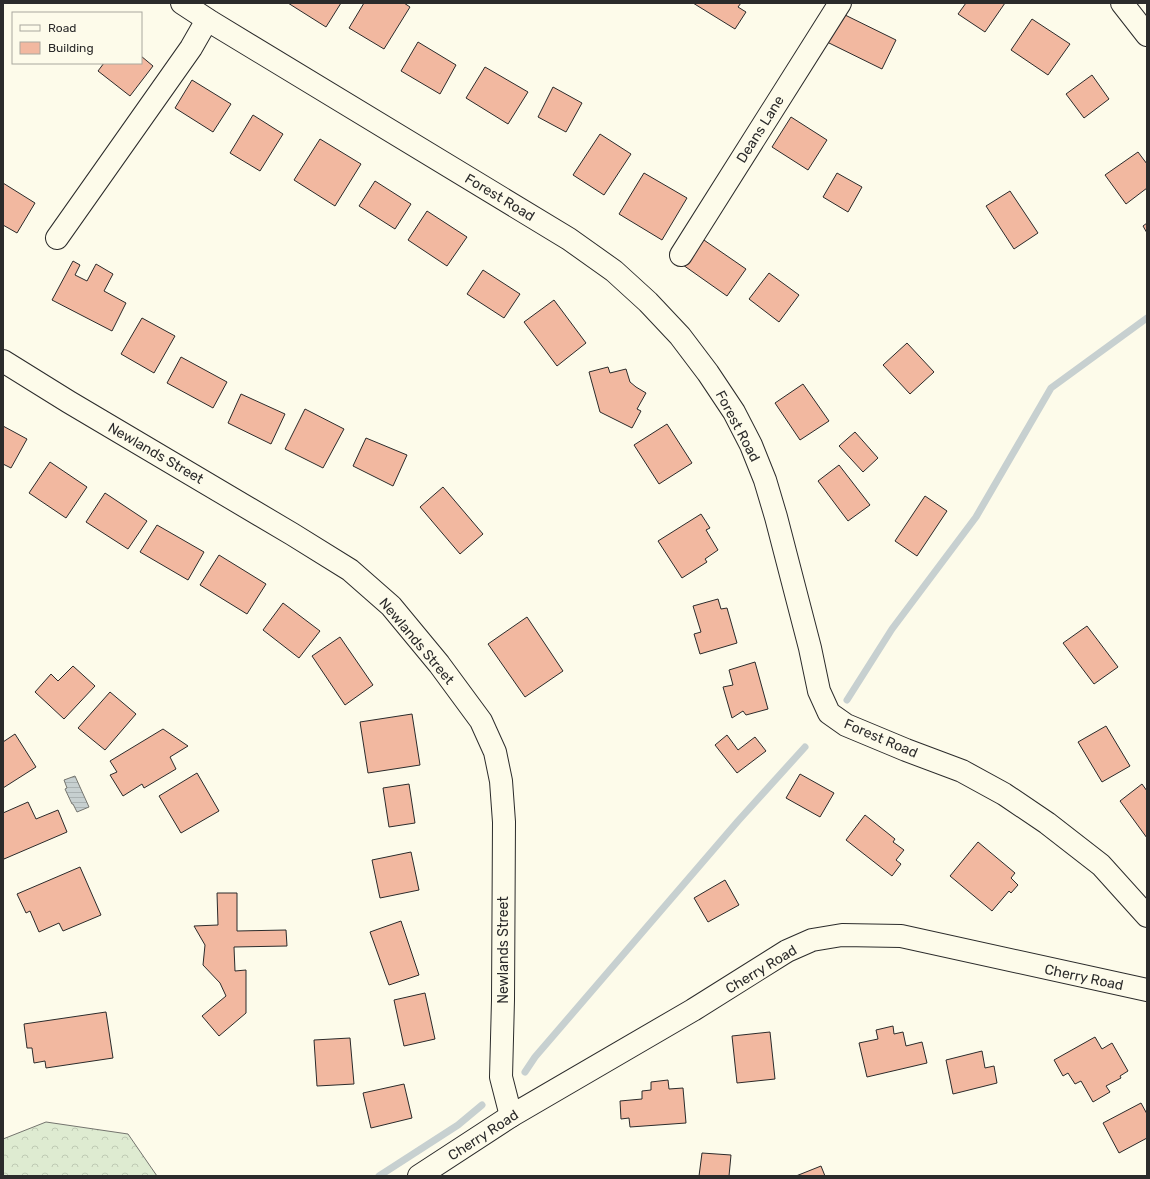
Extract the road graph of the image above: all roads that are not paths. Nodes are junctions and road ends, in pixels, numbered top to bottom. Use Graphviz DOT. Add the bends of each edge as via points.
graph roads {
  1 [pos="182,3"];
  2 [pos="840,3"];
  3 [pos="1122,3"];
  4 [pos="207,20"];
  5 [pos="1147,35"];
  6 [pos="58,238"];
  7 [pos="681,255"];
  8 [pos="3,360"];
  9 [pos="1147,916"];
  10 [pos="1147,990"];
  11 [pos="511,1116"];
  12 [pos="419,1176"];
  1 -- 4 [label="main road, Forest Road"];
  2 -- 7 [label="main road, Deans Lane"];
  3 -- 5 [label="main road"];
  4 -- 6 [label="main road" via="192,48"];
  4 -- 9 [label="main road, Forest Road" via="569,239 614,271 648,302 680,336 708,373 734,412 751,446 776,517 819,691 829,713 846,725 962,770 1004,794 1101,865"];
  8 -- 11 [label="main road, Newlands Street" via="350,570 391,606 439,664 481,721 496,752 501,781 504,830 501,1077"];
  10 -- 11 [label="main road, Cherry Road" via="901,936 842,935 812,940 787,951 693,1010"];
  11 -- 12 [label="main road, Cherry Road"];
}
